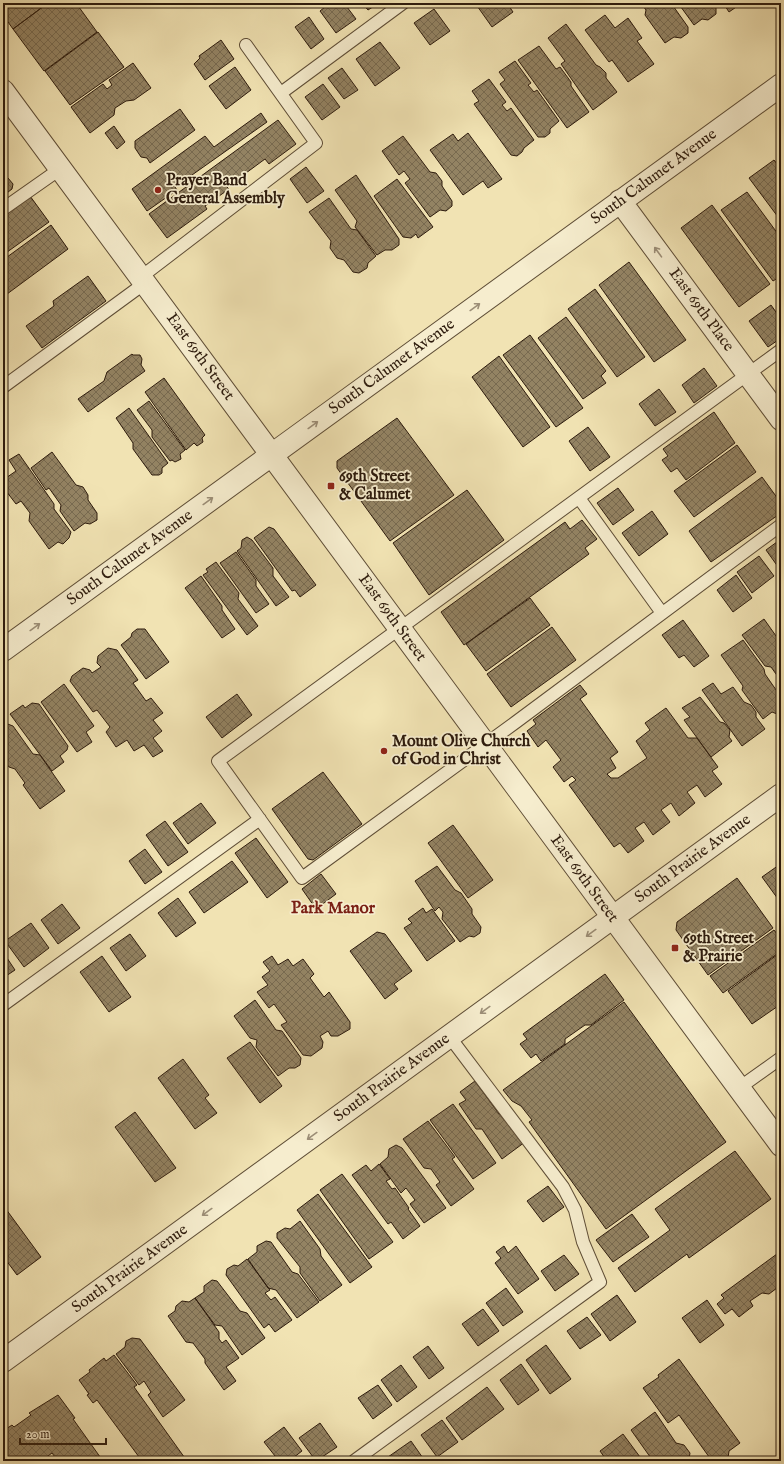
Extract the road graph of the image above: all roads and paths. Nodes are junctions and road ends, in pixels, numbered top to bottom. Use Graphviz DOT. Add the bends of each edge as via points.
graph roads {
  1 [pos="403,3"];
  2 [pos="246,45"];
  3 [pos="781,85"];
  4 [pos="3,91"];
  5 [pos="281,93"];
  6 [pos="60,169"];
  7 [pos="620,201"];
  8 [pos="3,209"];
  9 [pos="143,280"];
  10 [pos="781,350"];
  11 [pos="748,374"];
  12 [pos="3,387"];
  13 [pos="781,419"];
  14 [pos="272,455"];
  15 [pos="578,498"];
  16 [pos="781,525"];
  17 [pos="662,613"];
  18 [pos="399,628"];
  19 [pos="3,650"];
  20 [pos="485,744"];
  21 [pos="781,795"];
  22 [pos="260,819"];
  23 [pos="613,917"];
  24 [pos="3,1005"];
  25 [pos="449,1036"];
  26 [pos="781,1058"];
  27 [pos="739,1088"];
  28 [pos="781,1145"];
  29 [pos="3,1361"];
  30 [pos="354,1461"];
  1 -- 5 [label="lane"];
  2 -- 5 [label="lane"];
  3 -- 7 [label="street, South Calumet Avenue"];
  4 -- 6 [label="street, East 69th Street"];
  5 -- 9 [label="lane" via="316,142"];
  6 -- 8 [label="lane"];
  6 -- 9 [label="street, East 69th Street"];
  11 -- 7 [label="street, East 69th Place, one-way"];
  14 -- 7 [label="street, South Calumet Avenue, one-way"];
  9 -- 12 [label="lane"];
  9 -- 14 [label="street, East 69th Street"];
  10 -- 11 [label="lane"];
  11 -- 13 [label="street, East 69th Place"];
  11 -- 15 [label="lane"];
  14 -- 18 [label="street, East 69th Street"];
  19 -- 14 [label="street, South Calumet Avenue, one-way"];
  15 -- 17 [label="lane"];
  15 -- 18 [label="lane"];
  16 -- 17 [label="lane"];
  17 -- 20 [label="lane"];
  18 -- 20 [label="street, East 69th Street"];
  18 -- 22 [label="lane" via="218,761"];
  20 -- 22 [label="lane" via="302,878"];
  20 -- 23 [label="street, East 69th Street"];
  21 -- 23 [label="street, South Prairie Avenue"];
  22 -- 24 [label="lane"];
  23 -- 25 [label="street, South Prairie Avenue, one-way"];
  23 -- 27 [label="street, East 69th Street"];
  25 -- 29 [label="street, South Prairie Avenue, one-way"];
  25 -- 30 [label="lane" via="563,1187 575,1210 583,1242 600,1282"];
  26 -- 27 [label="lane"];
  27 -- 28 [label="street, East 69th Street"];
}
